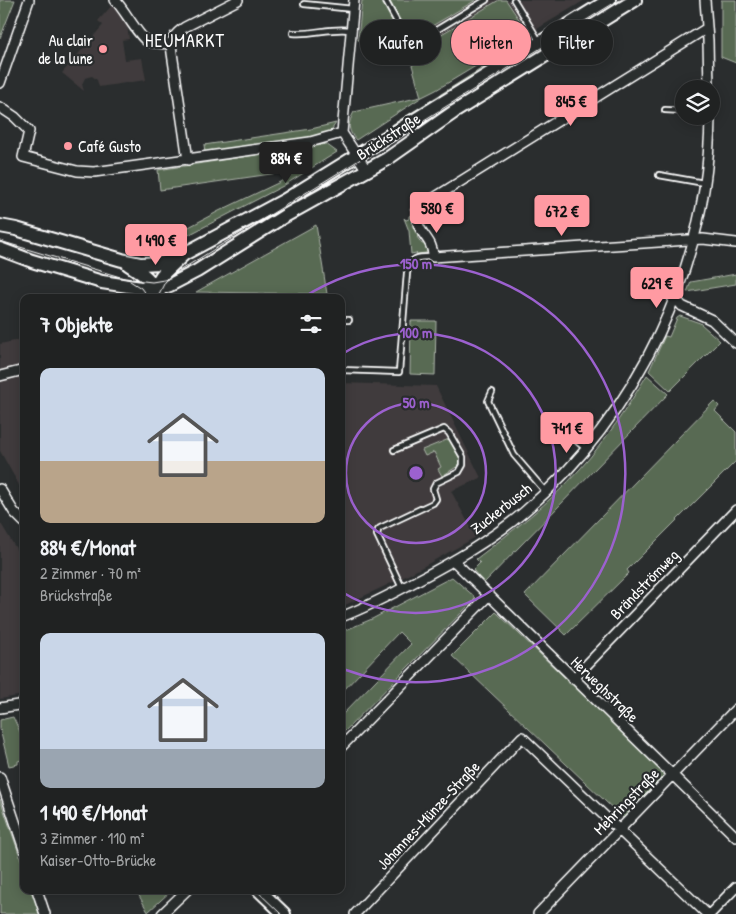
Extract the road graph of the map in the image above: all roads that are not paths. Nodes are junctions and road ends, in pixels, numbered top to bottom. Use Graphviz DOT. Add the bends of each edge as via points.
graph roads {
  1 [pos="29,0"];
  2 [pos="115,0"];
  3 [pos="238,0"];
  4 [pos="385,0"];
  5 [pos="486,0"];
  6 [pos="514,0"];
  7 [pos="609,0"];
  8 [pos="635,0"];
  9 [pos="705,0"];
  10 [pos="304,4"];
  11 [pos="354,4"];
  12 [pos="707,28"];
  13 [pos="351,30"];
  14 [pos="293,34"];
  15 [pos="540,42"];
  16 [pos="171,44"];
  17 [pos="709,80"];
  18 [pos="0,83"];
  19 [pos="0,107"];
  20 [pos="665,110"];
  21 [pos="675,111"];
  22 [pos="710,125"];
  23 [pos="342,133"];
  24 [pos="358,156"];
  25 [pos="188,160"];
  26 [pos="366,169"];
  27 [pos="659,175"];
  28 [pos="704,183"];
  29 [pos="0,226"];
  30 [pos="693,240"];
  31 [pos="736,243"];
  32 [pos="0,249"];
  33 [pos="184,254"];
  34 [pos="433,257"];
  35 [pos="122,260"];
  36 [pos="182,280"];
  37 [pos="102,282"];
  38 [pos="154,292"];
  39 [pos="129,294"];
  40 [pos="171,294"];
  41 [pos="675,298"];
  42 [pos="736,343"];
  43 [pos="345,370"];
  44 [pos="20,371"];
  45 [pos="0,376"];
  46 [pos="492,392"];
  47 [pos="550,418"];
  48 [pos="586,449"];
  49 [pos="394,450"];
  50 [pos="0,489"];
  51 [pos="546,492"];
  52 [pos="736,510"];
  53 [pos="20,518"];
  54 [pos="454,561"];
  55 [pos="402,588"];
  56 [pos="488,596"];
  57 [pos="345,615"];
  58 [pos="573,679"];
  59 [pos="20,705"];
  60 [pos="0,708"];
  61 [pos="736,709"];
  62 [pos="345,743"];
  63 [pos="672,775"];
  64 [pos="0,777"];
  65 [pos="619,830"];
  66 [pos="20,837"];
  67 [pos="736,838"];
  68 [pos="736,887"];
  69 [pos="39,894"];
  70 [pos="183,894"];
  71 [pos="263,894"];
  72 [pos="45,914"];
  73 [pos="162,914"];
  74 [pos="284,914"];
  75 [pos="355,914"];
  76 [pos="538,914"];
  77 [pos="706,914"];
  78 [pos="710,914"];
  1 -- 18 [label="street"];
  2 -- 16 [label="street" via="145,39"];
  3 -- 16 [label="street" via="179,31"];
  4 -- 5 [label="lane" via="410,46"];
  6 -- 15 [label="lane"];
  7 -- 15 [label="main road, Brückstraße"];
  8 -- 26 [label="main road, Brückstraße" via="454,112 405,148"];
  9 -- 12 [label="street"];
  10 -- 11 [label="lane"];
  11 -- 13 [label="street"];
  12 -- 17 [label="street"];
  12 -- 34 [label="street" via="421,206 417,224 433,250"];
  13 -- 14 [label="lane" via="336,28"];
  13 -- 23 [label="street"];
  15 -- 24 [label="main road, Brückstraße"];
  16 -- 25 [label="street"];
  19 -- 25 [label="street, Brückstraße" via="29,131 24,157 77,171 94,172"];
  20 -- 21 [label="lane"];
  22 -- 28 [label="street, Zuckerbusch"];
  23 -- 24 [label="street"];
  23 -- 25 [label="street, Brückstraße" via="310,142"];
  24 -- 26 [label="street"];
  24 -- 33 [label="main road, Brückstraße" via="277,205"];
  26 -- 36 [label="main road, Brückstraße"];
  27 -- 28 [label="lane"];
  28 -- 30 [label="street, Zuckerbusch"];
  29 -- 35 [label="main road"];
  30 -- 31 [label="street"];
  30 -- 34 [label="street"];
  30 -- 41 [label="street, Zuckerbusch"];
  32 -- 37 [label="main road"];
  33 -- 35 [label="main road" via="161,264"];
  33 -- 38 [label="main road, Brückstraße" via="162,275"];
  34 -- 43 [label="lane" via="413,260 406,273 399,372"];
  35 -- 38 [label="main road" via="141,272"];
  36 -- 38 [label="main road, Brückstraße"];
  36 -- 40 [label="main road"];
  37 -- 38 [label="main road"];
  37 -- 39 [label="main road"];
  41 -- 42 [label="street" via="682,306 712,320"];
  41 -- 48 [label="street, Zuckerbusch" via="622,400"];
  44 -- 45 [label="street"];
  46 -- 51 [label="lane" via="488,401 514,455"];
  47 -- 48 [label="lane"];
  48 -- 51 [label="street, Zuckerbusch"];
  49 -- 55 [label="lane" via="444,429 464,461 459,472 436,483 433,503 378,530 377,535"];
  50 -- 53 [label="street"];
  51 -- 54 [label="street, Zuckerbusch" via="510,523"];
  52 -- 58 [label="street, Brändströmweg"];
  54 -- 55 [label="street, Zuckerbusch"];
  54 -- 56 [label="street, Herweghstraße"];
  55 -- 57 [label="street, Zuckerbusch"];
  56 -- 58 [label="street, Herweghstraße"];
  56 -- 62 [label="street"];
  58 -- 63 [label="street, Herweghstraße"];
  59 -- 60 [label="street"];
  61 -- 63 [label="street, Mehringstraße"];
  63 -- 65 [label="street, Mehringstraße"];
  63 -- 67 [label="street, Herweghstraße"];
  64 -- 66 [label="street"];
  65 -- 75 [label="street, Johannes-Münze-Straße" via="522,737"];
  65 -- 76 [label="street, Mehringstraße"];
  65 -- 77 [label="street"];
  68 -- 78 [label="street"];
  69 -- 72 [label="street"];
  70 -- 73 [label="street"];
  71 -- 74 [label="main road"];
}
